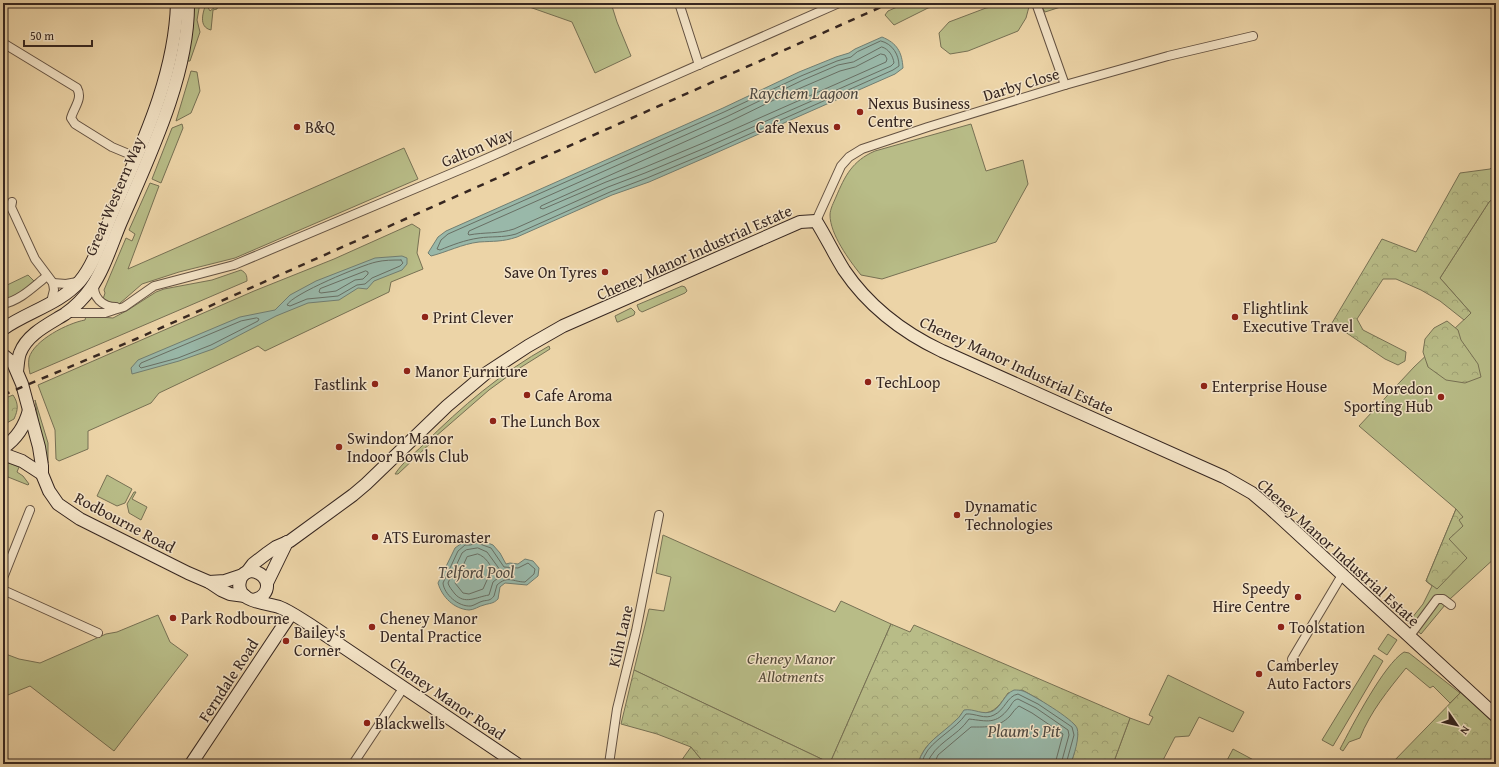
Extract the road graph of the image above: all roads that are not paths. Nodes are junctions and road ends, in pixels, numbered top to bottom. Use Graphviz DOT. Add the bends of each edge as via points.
graph roads {
  1 [pos="177,3"];
  2 [pos="188,3"];
  3 [pos="679,3"];
  4 [pos="839,3"];
  5 [pos="1036,3"];
  6 [pos="1253,36"];
  7 [pos="3,43"];
  8 [pos="699,65"];
  9 [pos="1065,85"];
  10 [pos="136,157"];
  11 [pos="12,202"];
  12 [pos="816,221"];
  13 [pos="50,280"];
  14 [pos="95,280"];
  15 [pos="80,281"];
  16 [pos="51,302"];
  17 [pos="3,304"];
  18 [pos="124,307"];
  19 [pos="66,313"];
  20 [pos="3,329"];
  21 [pos="3,355"];
  22 [pos="17,371"];
  23 [pos="29,410"];
  24 [pos="3,448"];
  25 [pos="3,454"];
  26 [pos="42,474"];
  27 [pos="30,510"];
  28 [pos="659,515"];
  29 [pos="287,542"];
  30 [pos="245,573"];
  31 [pos="1342,575"];
  32 [pos="3,578"];
  33 [pos="209,582"];
  34 [pos="267,586"];
  35 [pos="3,590"];
  36 [pos="249,598"];
  37 [pos="1451,605"];
  38 [pos="279,607"];
  39 [pos="291,614"];
  40 [pos="98,633"];
  41 [pos="1409,637"];
  42 [pos="1292,659"];
  43 [pos="404,687"];
  44 [pos="1496,716"];
  45 [pos="191,764"];
  46 [pos="353,764"];
  47 [pos="517,764"];
  48 [pos="609,764"];
  1 -- 10 [label="street, Great Western Way" via="170,60"];
  2 -- 14 [label="street, Great Western Way" via="185,41 173,90 147,161"];
  3 -- 8 [label="street"];
  4 -- 8 [label="street, Galton Way"];
  5 -- 9 [label="street"];
  6 -- 9 [label="street, Darby Close" via="1168,56"];
  7 -- 10 [label="street" via="77,88 79,99 71,118 75,124"];
  8 -- 18 [label="street, Galton Way" via="476,164 234,265 154,286"];
  9 -- 12 [label="street, Darby Close" via="857,151 841,166"];
  10 -- 15 [label="street, Great Western Way" via="92,260"];
  11 -- 13 [label="street" via="11,208 35,259"];
  12 -- 29 [label="street, Cheney Manor Industrial Estate" via="800,222 563,326 528,346 485,374 431,420 366,484"];
  12 -- 31 [label="street, Cheney Manor Industrial Estate" via="858,288 878,310 899,327 942,352 1237,484 1263,502"];
  13 -- 15 [label="street" via="66,284"];
  13 -- 16 [label="street" via="54,290"];
  13 -- 17 [label="street"];
  14 -- 18 [label="street" via="94,292 101,302 108,307"];
  14 -- 19 [label="street, Great Western Way" via="80,301"];
  15 -- 16 [label="street, Great Western Way"];
  16 -- 20 [label="street, Great Western Way"];
  18 -- 19 [label="street, Galton Way" via="105,313"];
  19 -- 22 [label="street, Great Western Way" via="33,334 25,343 20,353"];
  21 -- 22 [label="street" via="13,363"];
  22 -- 23 [label="street, Rodbourne Road"];
  23 -- 24 [label="street" via="21,429"];
  23 -- 26 [label="street, Rodbourne Road" via="41,458"];
  25 -- 26 [label="street" via="22,461"];
  26 -- 33 [label="street, Rodbourne Road" via="55,500 73,515 180,570"];
  27 -- 32 [label="street"];
  28 -- 48 [label="street, Kiln Lane" via="638,625 616,716"];
  29 -- 30 [label="street, Cheney Manor Industrial Estate" via="260,558"];
  29 -- 34 [label="street, Cheney Manor Industrial Estate"];
  30 -- 33 [label="street"];
  30 -- 34 [label="street" via="254,571 261,574"];
  30 -- 36 [label="street" via="239,587"];
  31 -- 41 [label="street, Cheney Manor Industrial Estate"];
  31 -- 42 [label="street"];
  33 -- 36 [label="street, Rodbourne Road" via="230,594"];
  34 -- 36 [label="street" via="261,597"];
  34 -- 38 [label="street, Cheney Manor Road"];
  35 -- 40 [label="street"];
  36 -- 38 [label="street, Cheney Manor Road"];
  37 -- 41 [label="street" via="1443,599 1437,600"];
  38 -- 39 [label="street, Cheney Manor Road"];
  39 -- 43 [label="street, Cheney Manor Road"];
  39 -- 45 [label="street, Ferndale Road"];
  41 -- 44 [label="street, Cheney Manor Industrial Estate"];
  43 -- 46 [label="street"];
  43 -- 47 [label="street, Cheney Manor Road"];
}
